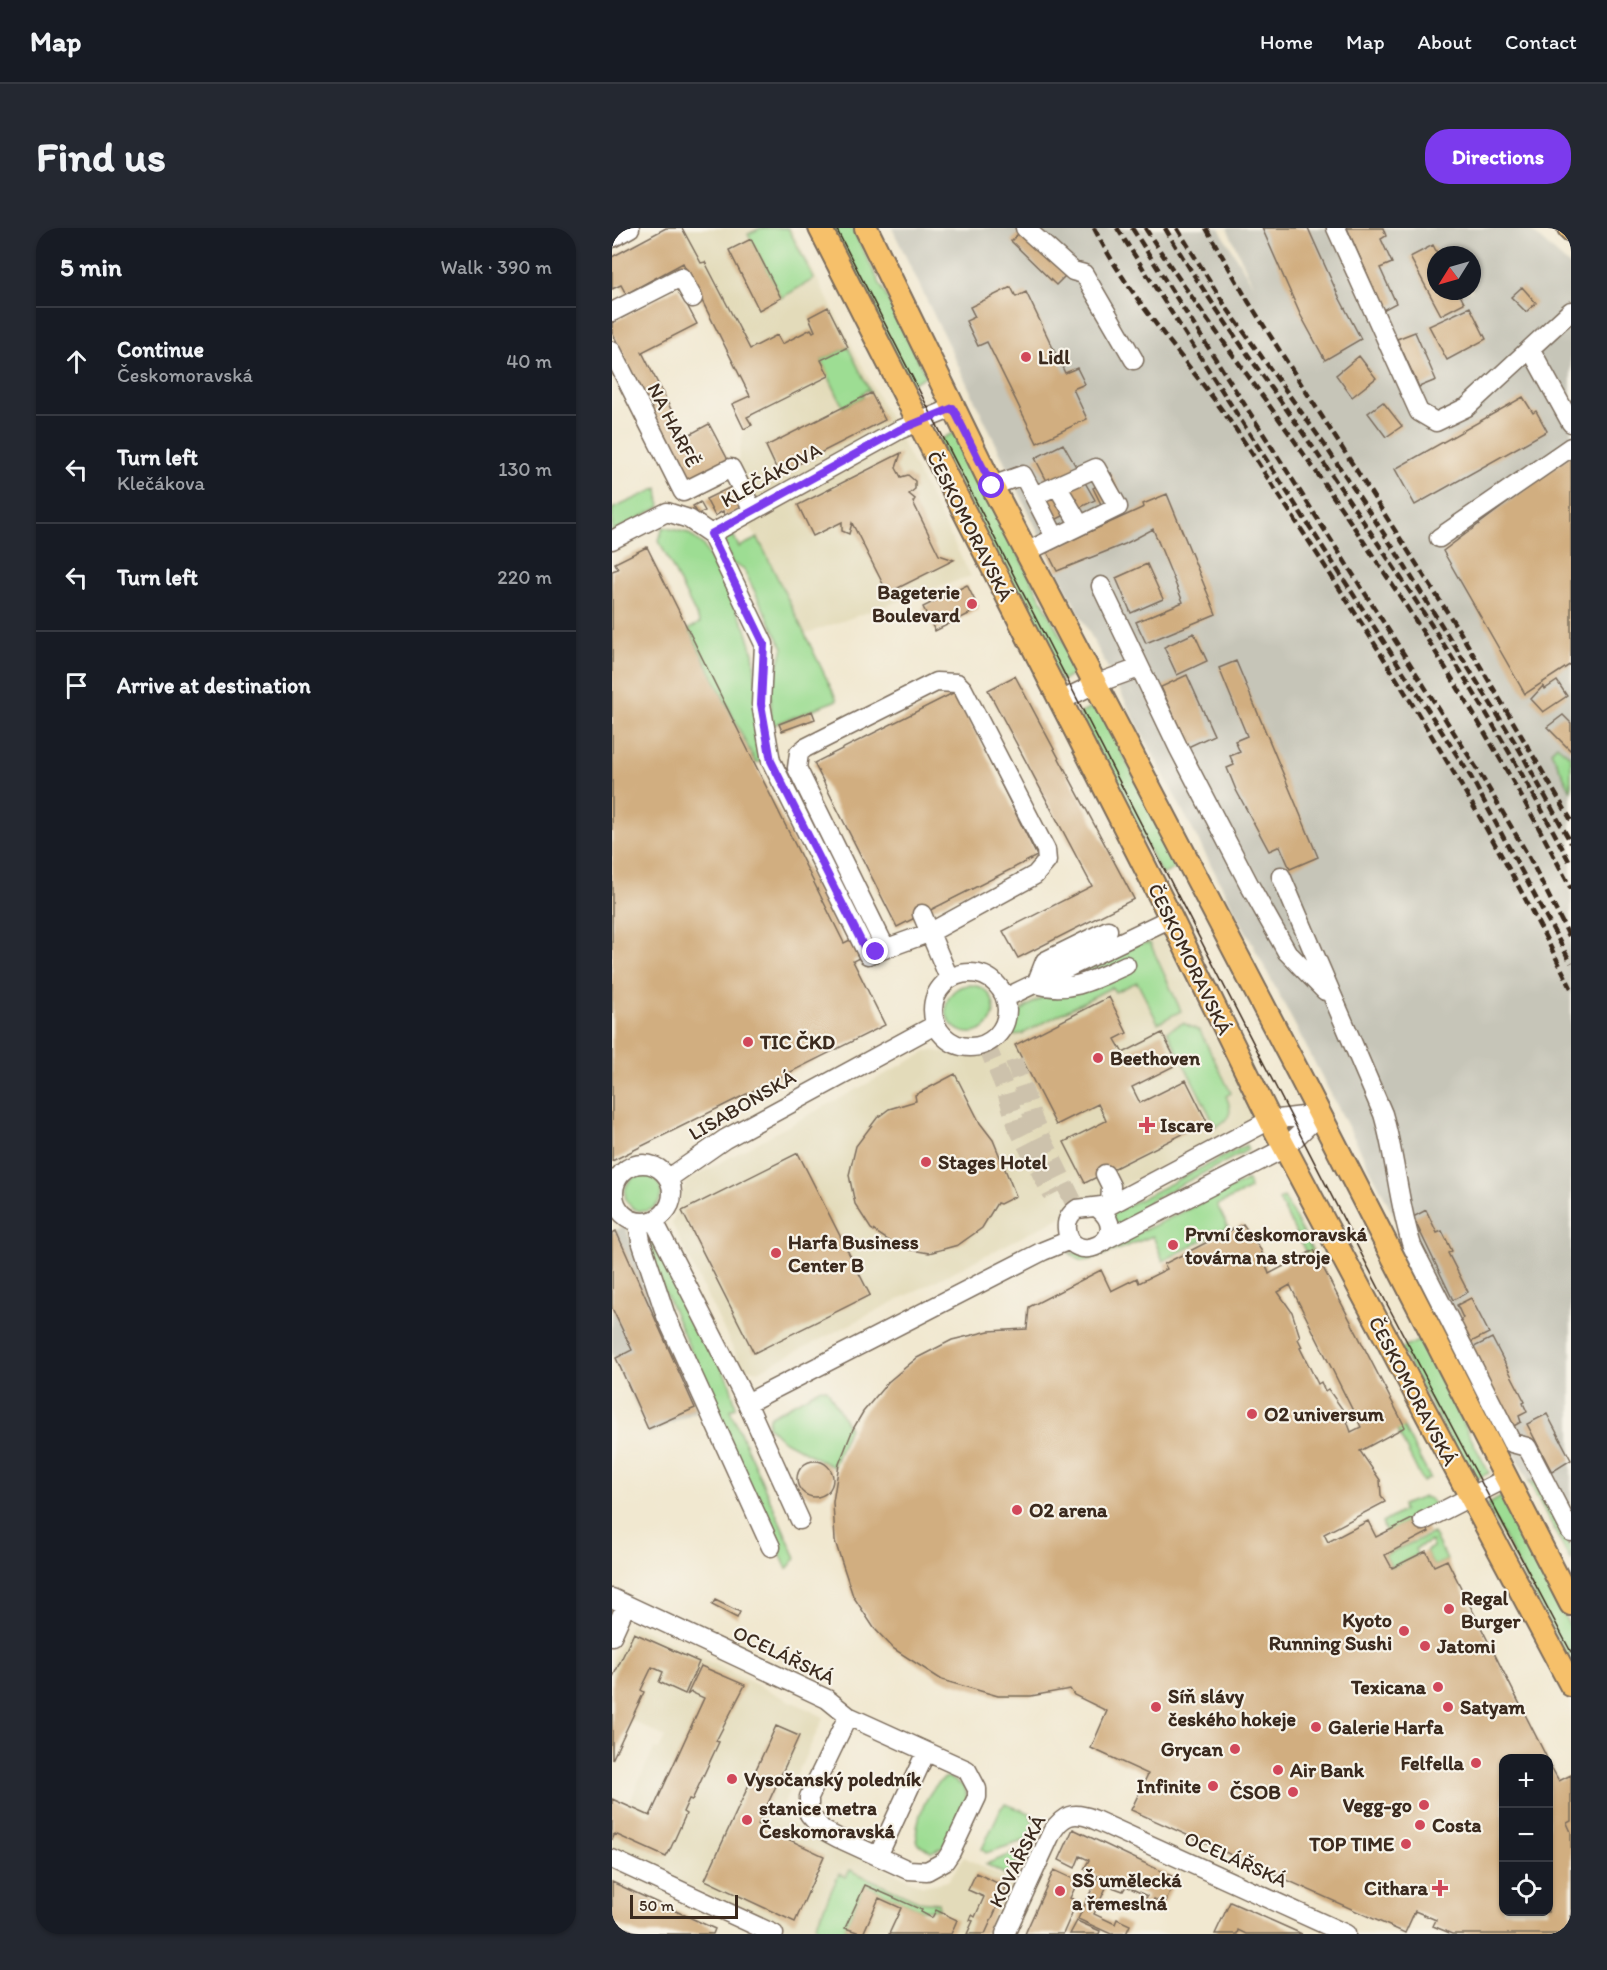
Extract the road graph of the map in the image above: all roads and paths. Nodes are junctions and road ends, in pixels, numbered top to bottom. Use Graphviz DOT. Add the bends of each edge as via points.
graph roads {
  1 [pos="630,228"];
  2 [pos="820,228"];
  3 [pos="866,228"];
  4 [pos="1025,228"];
  5 [pos="1336,228"];
  6 [pos="612,238"];
  7 [pos="693,298"];
  8 [pos="1571,311"];
  9 [pos="612,312"];
  10 [pos="1531,350"];
  11 [pos="612,351"];
  12 [pos="1134,360"];
  13 [pos="953,408"];
  14 [pos="917,423"];
  15 [pos="1571,423"];
  16 [pos="1571,447"];
  17 [pos="992,486"];
  18 [pos="1057,486"];
  19 [pos="1034,496"];
  20 [pos="753,511"];
  21 [pos="645,524"];
  22 [pos="1080,525"];
  23 [pos="612,530"];
  24 [pos="711,534"];
  25 [pos="1055,537"];
  26 [pos="1439,538"];
  27 [pos="612,540"];
  28 [pos="1026,552"];
  29 [pos="1101,586"];
  30 [pos="1139,668"];
  31 [pos="1095,684"];
  32 [pos="1060,701"];
  33 [pos="1281,876"];
  34 [pos="922,914"];
  35 [pos="1171,918"];
  36 [pos="1108,930"];
  37 [pos="931,932"];
  38 [pos="885,947"];
  39 [pos="1126,965"];
  40 [pos="949,978"];
  41 [pos="1035,984"];
  42 [pos="1005,998"];
  43 [pos="1333,999"];
  44 [pos="935,1025"];
  45 [pos="1320,1114"];
  46 [pos="1270,1120"];
  47 [pos="1285,1148"];
  48 [pos="669,1178"];
  49 [pos="1128,1194"];
  50 [pos="614,1203"];
  51 [pos="1104,1207"];
  52 [pos="646,1222"];
  53 [pos="1070,1240"];
  54 [pos="1105,1240"];
  55 [pos="1402,1251"];
  56 [pos="747,1403"];
  57 [pos="1507,1478"];
  58 [pos="1470,1497"];
  59 [pos="800,1520"];
  60 [pos="1423,1521"];
  61 [pos="1571,1532"];
  62 [pos="771,1547"];
  63 [pos="619,1602"];
  64 [pos="1571,1604"];
  65 [pos="612,1636"];
  66 [pos="1571,1685"];
  67 [pos="848,1716"];
  68 [pos="926,1752"];
  69 [pos="1073,1814"];
  70 [pos="878,1856"];
  71 [pos="612,1859"];
  72 [pos="737,1926"];
  73 [pos="774,1934"];
  74 [pos="1005,1934"];
  75 [pos="1346,1934"];
  1 -- 6 [label="street"];
  2 -- 14 [label="main road, ČESKOMORAVSKÁ"];
  3 -- 13 [label="main road, ČESKOMORAVSKÁ"];
  4 -- 12 [label="street" via="1073,271 1084,274"];
  5 -- 10 [label="street" via="1419,412 1436,422 1467,407"];
  7 -- 9 [label="street" via="681,277"];
  8 -- 10 [label="street"];
  10 -- 15 [label="street"];
  11 -- 20 [label="street, NA HARFĚ" via="682,492 731,468"];
  13 -- 14 [label="street, KLEČÁKOVA"];
  13 -- 17 [label="main road, ČESKOMORAVSKÁ"];
  14 -- 20 [label="street, KLEČÁKOVA"];
  14 -- 32 [label="main road, ČESKOMORAVSKÁ"];
  16 -- 26 [label="street"];
  17 -- 19 [label="street" via="1023,475"];
  17 -- 28 [label="main road, ČESKOMORAVSKÁ"];
  18 -- 19 [label="street"];
  18 -- 22 [label="street"];
  18 -- 22 [label="street" via="1096,468 1103,477 1118,507"];
  19 -- 25 [label="street"];
  20 -- 24 [label="street, KLEČÁKOVA"];
  21 -- 23 [label="street"];
  21 -- 24 [label="street, KLEČÁKOVA" via="667,512 689,519"];
  21 -- 27 [label="street, KLEČÁKOVA"];
  22 -- 25 [label="street"];
  24 -- 38 [label="street" via="764,644 761,704 771,761 868,955"];
  25 -- 28 [label="street"];
  28 -- 31 [label="main road, ČESKOMORAVSKÁ"];
  29 -- 30 [label="street"];
  30 -- 31 [label="street"];
  30 -- 43 [label="street" via="1287,952"];
  31 -- 32 [label="street"];
  31 -- 45 [label="main road, ČESKOMORAVSKÁ"];
  32 -- 35 [label="main road, ČESKOMORAVSKÁ"];
  33 -- 43 [label="street"];
  34 -- 37 [label="street"];
  35 -- 41 [label="street"];
  35 -- 46 [label="main road, ČESKOMORAVSKÁ"];
  36 -- 41 [label="street" via="1045,961"];
  37 -- 38 [label="street"];
  37 -- 38 [label="street" via="1035,875 1047,861 1046,850 963,689 946,681 936,682 805,748 797,759 797,768"];
  37 -- 40 [label="street"];
  39 -- 41 [label="street" via="1081,986 1051,988"];
  40 -- 42 [label="street" via="971,972 982,974 1000,988"];
  40 -- 44 [label="street" via="932,1004"];
  41 -- 42 [label="street"];
  42 -- 44 [label="street" via="1006,1020 986,1044 963,1047 951,1042"];
  43 -- 55 [label="street" via="1391,1141"];
  44 -- 48 [label="street, LISABONSKÁ" via="725,1139"];
  45 -- 46 [label="street"];
  45 -- 47 [label="street"];
  45 -- 55 [label="main road, ČESKOMORAVSKÁ"];
  46 -- 47 [label="main road, ČESKOMORAVSKÁ"];
  46 -- 49 [label="street"];
  47 -- 54 [label="street"];
  47 -- 58 [label="main road, ČESKOMORAVSKÁ"];
  48 -- 50 [label="street" via="648,1164 631,1167 615,1186"];
  48 -- 52 [label="street" via="671,1203 661,1217"];
  49 -- 51 [label="street"];
  49 -- 51 [label="street" via="1108,1180"];
  50 -- 52 [label="street" via="624,1216"];
  51 -- 53 [label="street" via="1088,1206 1072,1213 1067,1223"];
  51 -- 54 [label="street" via="1109,1226"];
  52 -- 56 [label="street"];
  52 -- 62 [label="street" via="641,1241 666,1316"];
  53 -- 54 [label="street" via="1085,1248 1096,1247"];
  53 -- 56 [label="street"];
  55 -- 57 [label="main road, ČESKOMORAVSKÁ"];
  55 -- 61 [label="street" via="1512,1443 1527,1447"];
  56 -- 59 [label="street"];
  57 -- 58 [label="street"];
  57 -- 64 [label="main road, ČESKOMORAVSKÁ"];
  58 -- 60 [label="street"];
  58 -- 66 [label="main road, ČESKOMORAVSKÁ"];
  63 -- 65 [label="street"];
  63 -- 67 [label="street, OCELÁŘSKÁ" via="827,1699"];
  67 -- 68 [label="street, OCELÁŘSKÁ"];
  67 -- 70 [label="street" via="810,1797 809,1814 823,1830"];
  68 -- 70 [label="street"];
  68 -- 70 [label="street, OCELÁŘSKÁ" via="967,1770 977,1797 945,1861 937,1867 919,1872"];
  69 -- 74 [label="street, KOVÁŘSKÁ" via="1063,1818 1052,1832"];
  69 -- 75 [label="street, OCELÁŘSKÁ" via="1093,1819"];
  71 -- 72 [label="street"];
  72 -- 73 [label="street"];
}
